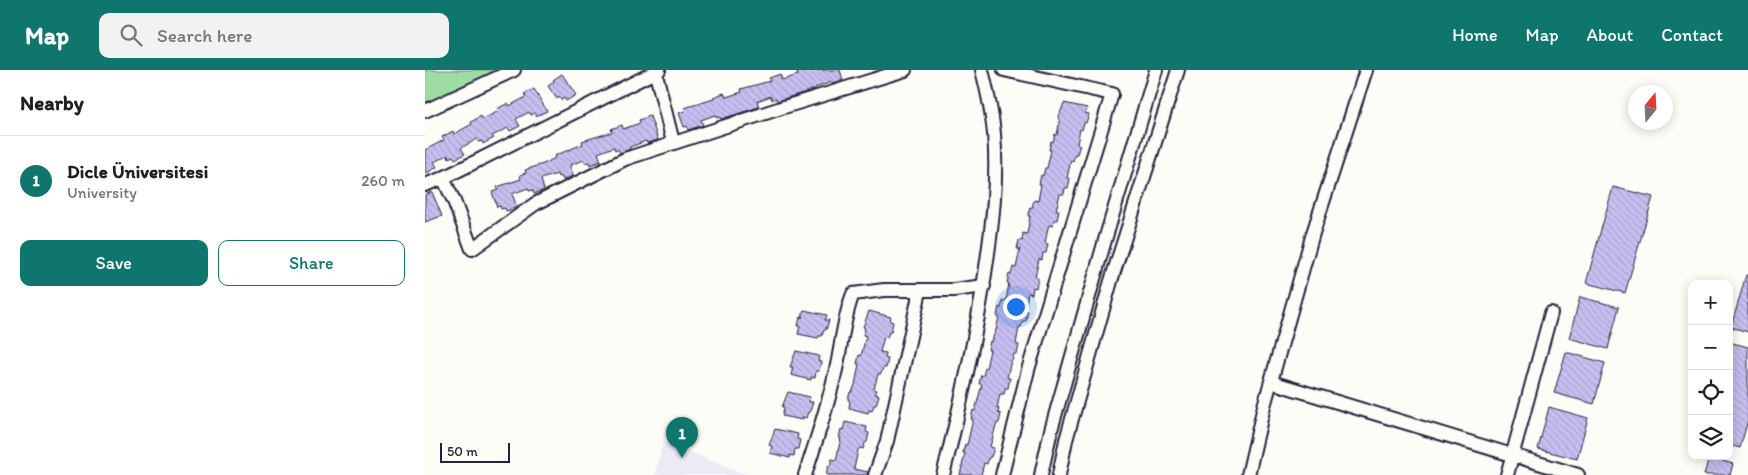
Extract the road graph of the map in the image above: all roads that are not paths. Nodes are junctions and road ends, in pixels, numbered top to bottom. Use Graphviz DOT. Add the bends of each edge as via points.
graph roads {
  1 [pos="514,70"];
  2 [pos="656,70"];
  3 [pos="905,70"];
  4 [pos="982,70"];
  5 [pos="1004,70"];
  6 [pos="1156,70"];
  7 [pos="1178,70"];
  8 [pos="1366,70"];
  9 [pos="425,111"];
  10 [pos="673,142"];
  11 [pos="443,178"];
  12 [pos="425,186"];
  13 [pos="984,286"];
  14 [pos="920,291"];
  15 [pos="1551,313"];
  16 [pos="1271,382"];
  17 [pos="1513,455"];
  18 [pos="805,475"];
  19 [pos="875,475"];
  20 [pos="943,475"];
  21 [pos="1001,475"];
  22 [pos="1041,475"];
  23 [pos="1059,475"];
  24 [pos="1248,475"];
  25 [pos="1507,475"];
  26 [pos="1578,475"];
  1 -- 9 [label="street"];
  2 -- 10 [label="street"];
  2 -- 11 [label="street"];
  3 -- 10 [label="street"];
  4 -- 13 [label="street" via="994,134 994,199"];
  5 -- 21 [label="street" via="1112,94 1028,370"];
  6 -- 22 [label="street" via="1102,250"];
  7 -- 23 [label="street" via="1111,281"];
  8 -- 16 [label="street" via="1313,234"];
  10 -- 11 [label="street" via="625,159 535,204 473,249"];
  11 -- 12 [label="street"];
  13 -- 14 [label="street"];
  13 -- 20 [label="street"];
  14 -- 18 [label="street" via="884,290 853,294 823,420"];
  14 -- 19 [label="street" via="887,441"];
  15 -- 17 [label="street"];
  16 -- 17 [label="street"];
  16 -- 24 [label="street"];
  17 -- 25 [label="street"];
  17 -- 26 [label="street"];
}
